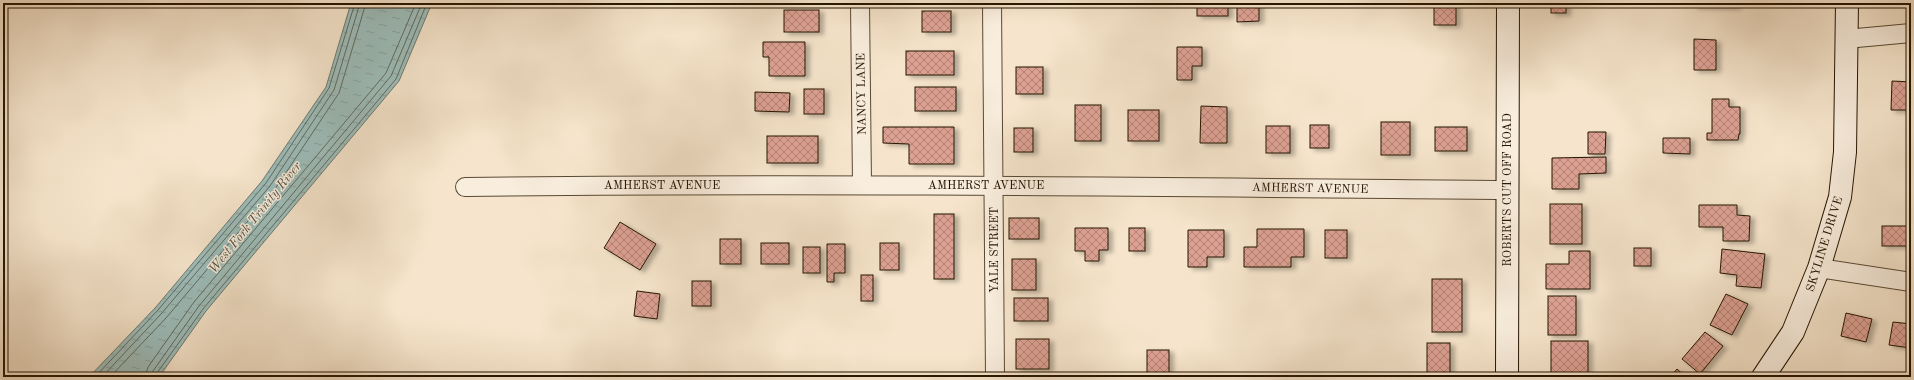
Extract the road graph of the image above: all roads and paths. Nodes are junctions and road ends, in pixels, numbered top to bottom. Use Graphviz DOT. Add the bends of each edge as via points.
graph roads {
  1 [pos="860,3"];
  2 [pos="992,3"];
  3 [pos="1508,3"];
  4 [pos="1846,3"];
  5 [pos="1911,34"];
  6 [pos="1846,39"];
  7 [pos="862,185"];
  8 [pos="993,185"];
  9 [pos="465,187"];
  10 [pos="1507,190"];
  11 [pos="1819,268"];
  12 [pos="1911,282"];
  13 [pos="995,377"];
  14 [pos="1507,377"];
  15 [pos="1763,377"];
  1 -- 7 [label="street, NANCY LANE"];
  2 -- 8 [label="street, YALE STREET"];
  3 -- 10 [label="street, ROBERTS CUT OFF ROAD"];
  4 -- 6 [label="street, SKYLINE DRIVE"];
  5 -- 6 [label="street"];
  6 -- 11 [label="street, SKYLINE DRIVE" via="1845,152 1840,196"];
  7 -- 8 [label="street, AMHERST AVENUE"];
  7 -- 9 [label="street, AMHERST AVENUE"];
  8 -- 10 [label="street, AMHERST AVENUE"];
  8 -- 13 [label="street, YALE STREET"];
  10 -- 14 [label="street, ROBERTS CUT OFF ROAD"];
  11 -- 12 [label="street"];
  11 -- 15 [label="street, SKYLINE DRIVE" via="1793,332"];
}
